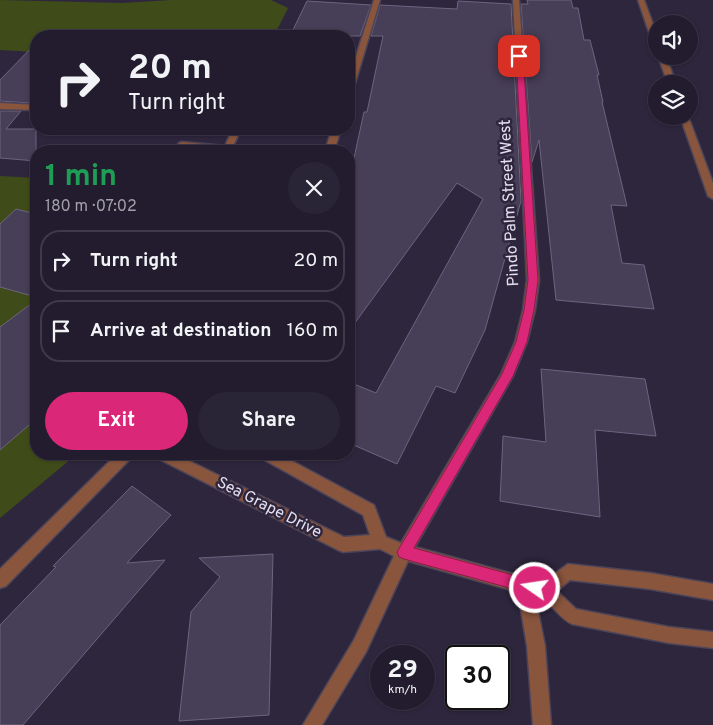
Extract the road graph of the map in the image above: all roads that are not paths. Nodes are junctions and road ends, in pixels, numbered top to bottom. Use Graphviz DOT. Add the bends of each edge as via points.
graph roads {
  1 [pos="377,0"];
  2 [pos="516,0"];
  3 [pos="641,0"];
  4 [pos="648,19"];
  5 [pos="355,71"];
  6 [pos="0,106"];
  7 [pos="30,108"];
  8 [pos="687,125"];
  9 [pos="713,196"];
  10 [pos="120,460"];
  11 [pos="174,460"];
  12 [pos="277,460"];
  13 [pos="380,542"];
  14 [pos="404,552"];
  15 [pos="0,580"];
  16 [pos="525,586"];
  17 [pos="545,590"];
  18 [pos="713,592"];
  19 [pos="713,640"];
  20 [pos="312,725"];
  21 [pos="542,725"];
  1 -- 5 [label="street"];
  2 -- 14 [label="street, Pindo Palm Street West" via="533,280 529,310 508,376"];
  3 -- 4 [label="street"];
  6 -- 7 [label="street"];
  8 -- 9 [label="street"];
  10 -- 15 [label="street"];
  11 -- 13 [label="street, Sea Grape Drive" via="343,545"];
  12 -- 13 [label="street" via="369,510"];
  13 -- 14 [label="street, Sea Grape Drive"];
  14 -- 16 [label="street, Sea Grape Drive"];
  14 -- 20 [label="street, Pindo Palm Street West" via="360,646"];
  16 -- 17 [label="street, Sea Grape Drive"];
  16 -- 21 [label="street" via="536,646"];
  17 -- 18 [label="street" via="568,572"];
  17 -- 19 [label="street" via="572,616"];
}
